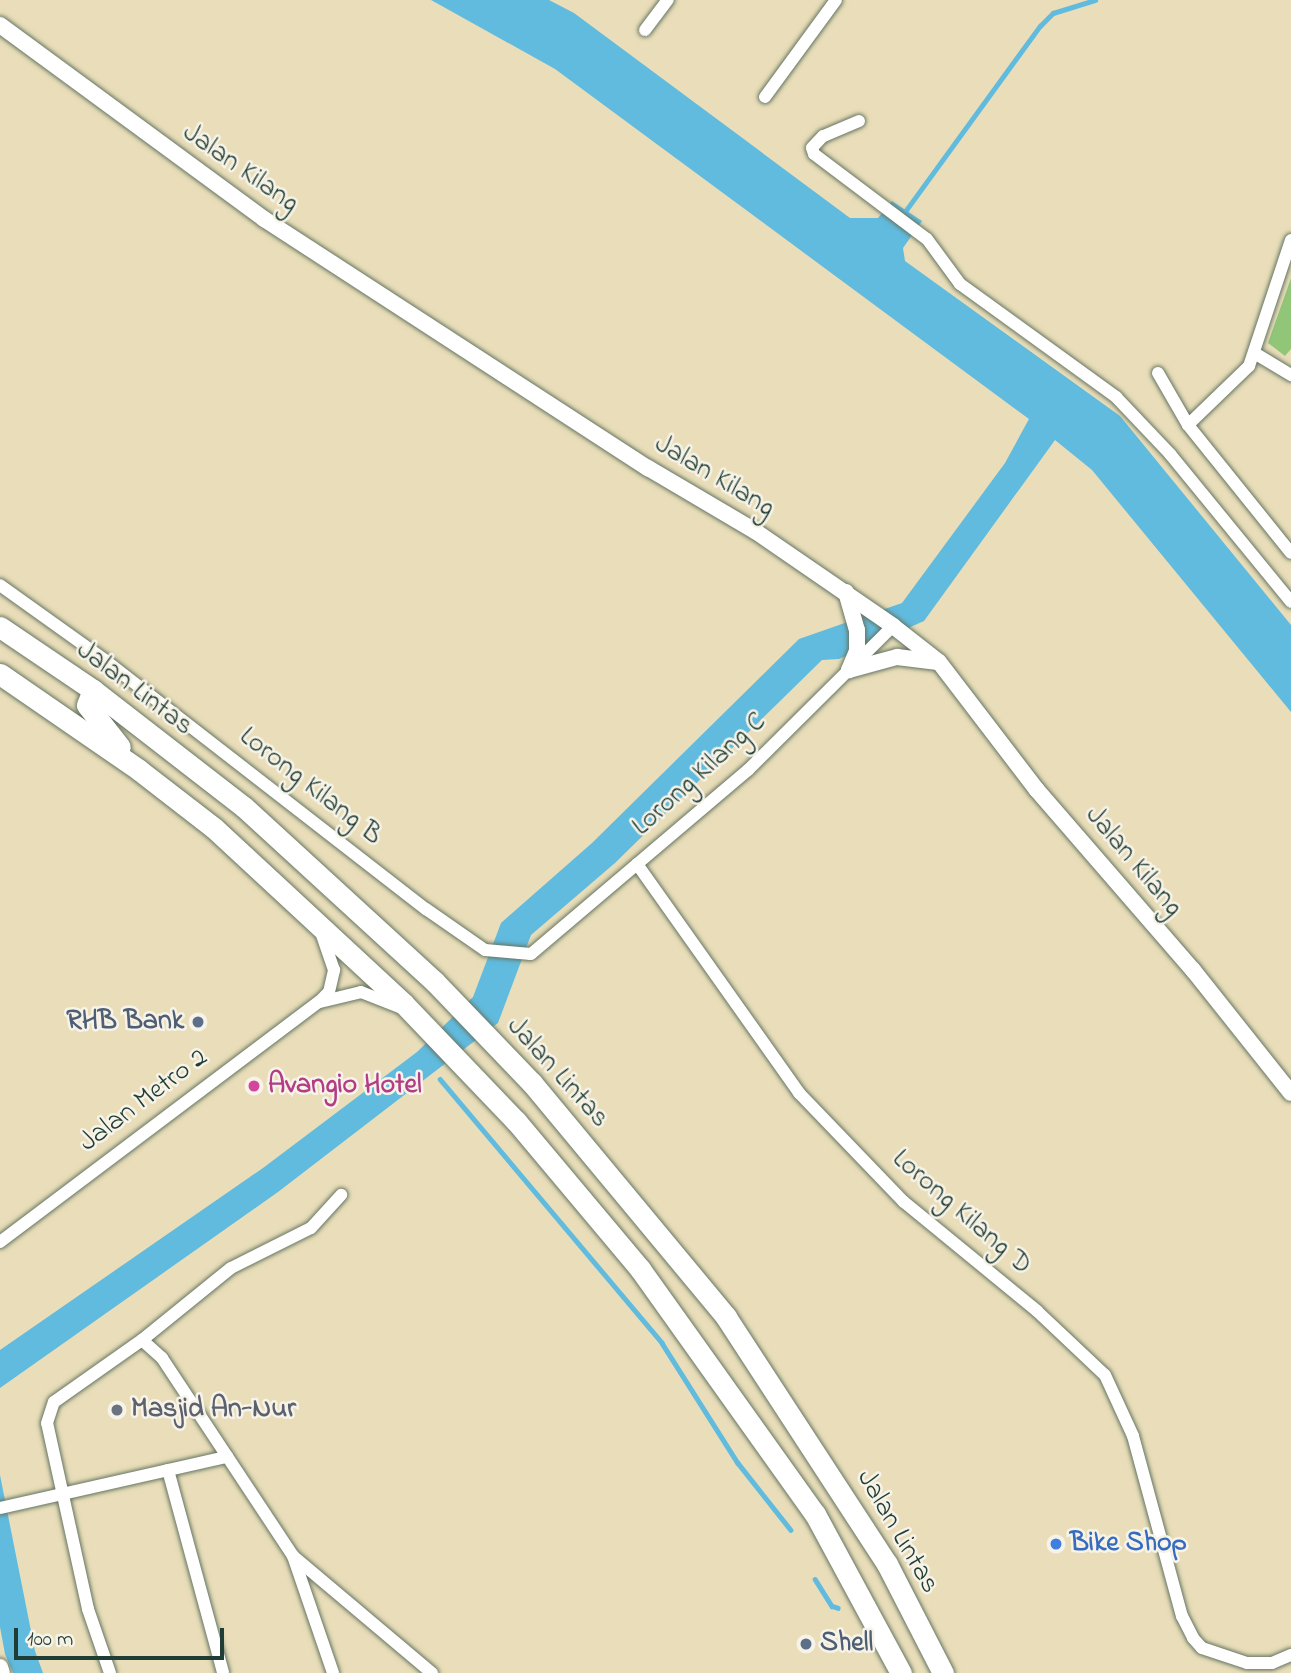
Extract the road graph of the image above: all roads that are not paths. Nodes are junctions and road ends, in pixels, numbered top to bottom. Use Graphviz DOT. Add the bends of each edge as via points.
graph roads {
  1 [pos="668,0"];
  2 [pos="836,0"];
  3 [pos="0,25"];
  4 [pos="645,30"];
  5 [pos="765,97"];
  6 [pos="859,121"];
  7 [pos="1291,240"];
  8 [pos="1256,354"];
  9 [pos="1158,373"];
  10 [pos="1291,374"];
  11 [pos="1188,425"];
  12 [pos="1291,553"];
  13 [pos="0,585"];
  14 [pos="846,592"];
  15 [pos="1291,602"];
  16 [pos="894,626"];
  17 [pos="0,627"];
  18 [pos="939,663"];
  19 [pos="849,670"];
  20 [pos="0,674"];
  21 [pos="0,684"];
  22 [pos="93,690"];
  23 [pos="26,692"];
  24 [pos="139,770"];
  25 [pos="637,864"];
  26 [pos="314,920"];
  27 [pos="531,954"];
  28 [pos="319,1002"];
  29 [pos="432,1032"];
  30 [pos="1291,1093"];
  31 [pos="341,1195"];
  32 [pos="0,1242"];
  33 [pos="142,1340"];
  34 [pos="227,1457"];
  35 [pos="169,1470"];
  36 [pos="63,1494"];
  37 [pos="6,1507"];
  38 [pos="293,1556"];
  39 [pos="1291,1655"];
  40 [pos="0,1667"];
  41 [pos="2,1673"];
  42 [pos="110,1673"];
  43 [pos="223,1673"];
  44 [pos="333,1673"];
  45 [pos="432,1673"];
  46 [pos="901,1673"];
  47 [pos="943,1673"];
  1 -- 4 [label="street"];
  2 -- 5 [label="street"];
  3 -- 14 [label="street, Jalan Kilang" via="264,219"];
  6 -- 15 [label="street" via="822,136 812,148 819,160 927,239 960,284 1116,397 1170,454"];
  7 -- 8 [label="street"];
  8 -- 10 [label="street"];
  8 -- 11 [label="street" via="1241,377"];
  9 -- 11 [label="street"];
  11 -- 12 [label="street"];
  13 -- 27 [label="street, Lorong Kilang B" via="426,909 485,950"];
  14 -- 16 [label="street, Jalan Kilang"];
  14 -- 19 [label="street" via="857,631 857,651"];
  16 -- 18 [label="street, Jalan Kilang"];
  16 -- 19 [label="street, Lorong Kilang C"];
  17 -- 22 [label="highway, Jalan Lintas"];
  18 -- 19 [label="street" via="897,657"];
  18 -- 30 [label="street, Jalan Kilang" via="1037,790 1200,978"];
  19 -- 25 [label="street, Lorong Kilang C" via="748,770"];
  20 -- 23 [label="highway"];
  21 -- 23 [label="highway"];
  22 -- 24 [label="highway" via="86,705 92,716"];
  22 -- 47 [label="highway, Jalan Lintas" via="244,807 349,900 532,1083 726,1317 887,1564"];
  23 -- 24 [label="highway"];
  24 -- 26 [label="highway" via="214,828"];
  25 -- 27 [label="street, Lorong Kilang C"];
  25 -- 39 [label="street, Lorong Kilang D" via="799,1094 904,1202 1037,1311 1105,1375 1133,1436 1187,1628 1202,1648 1224,1658 1272,1664"];
  26 -- 28 [label="street, Jalan Metro 2" via="334,970 329,992"];
  26 -- 29 [label="highway"];
  28 -- 29 [label="street, Jalan Metro 2" via="367,993 400,1007"];
  28 -- 32 [label="street, Jalan Metro 2"];
  29 -- 46 [label="highway" via="548,1157 697,1347 815,1514"];
  31 -- 33 [label="street" via="311,1228 231,1268"];
  33 -- 34 [label="street" via="162,1358"];
  33 -- 36 [label="street" via="54,1402 48,1411"];
  34 -- 35 [label="street"];
  34 -- 38 [label="street"];
  35 -- 36 [label="street"];
  35 -- 43 [label="street"];
  36 -- 37 [label="street"];
  36 -- 42 [label="street" via="88,1609"];
  38 -- 44 [label="street"];
  38 -- 45 [label="street"];
  40 -- 41 [label="street"];
}
